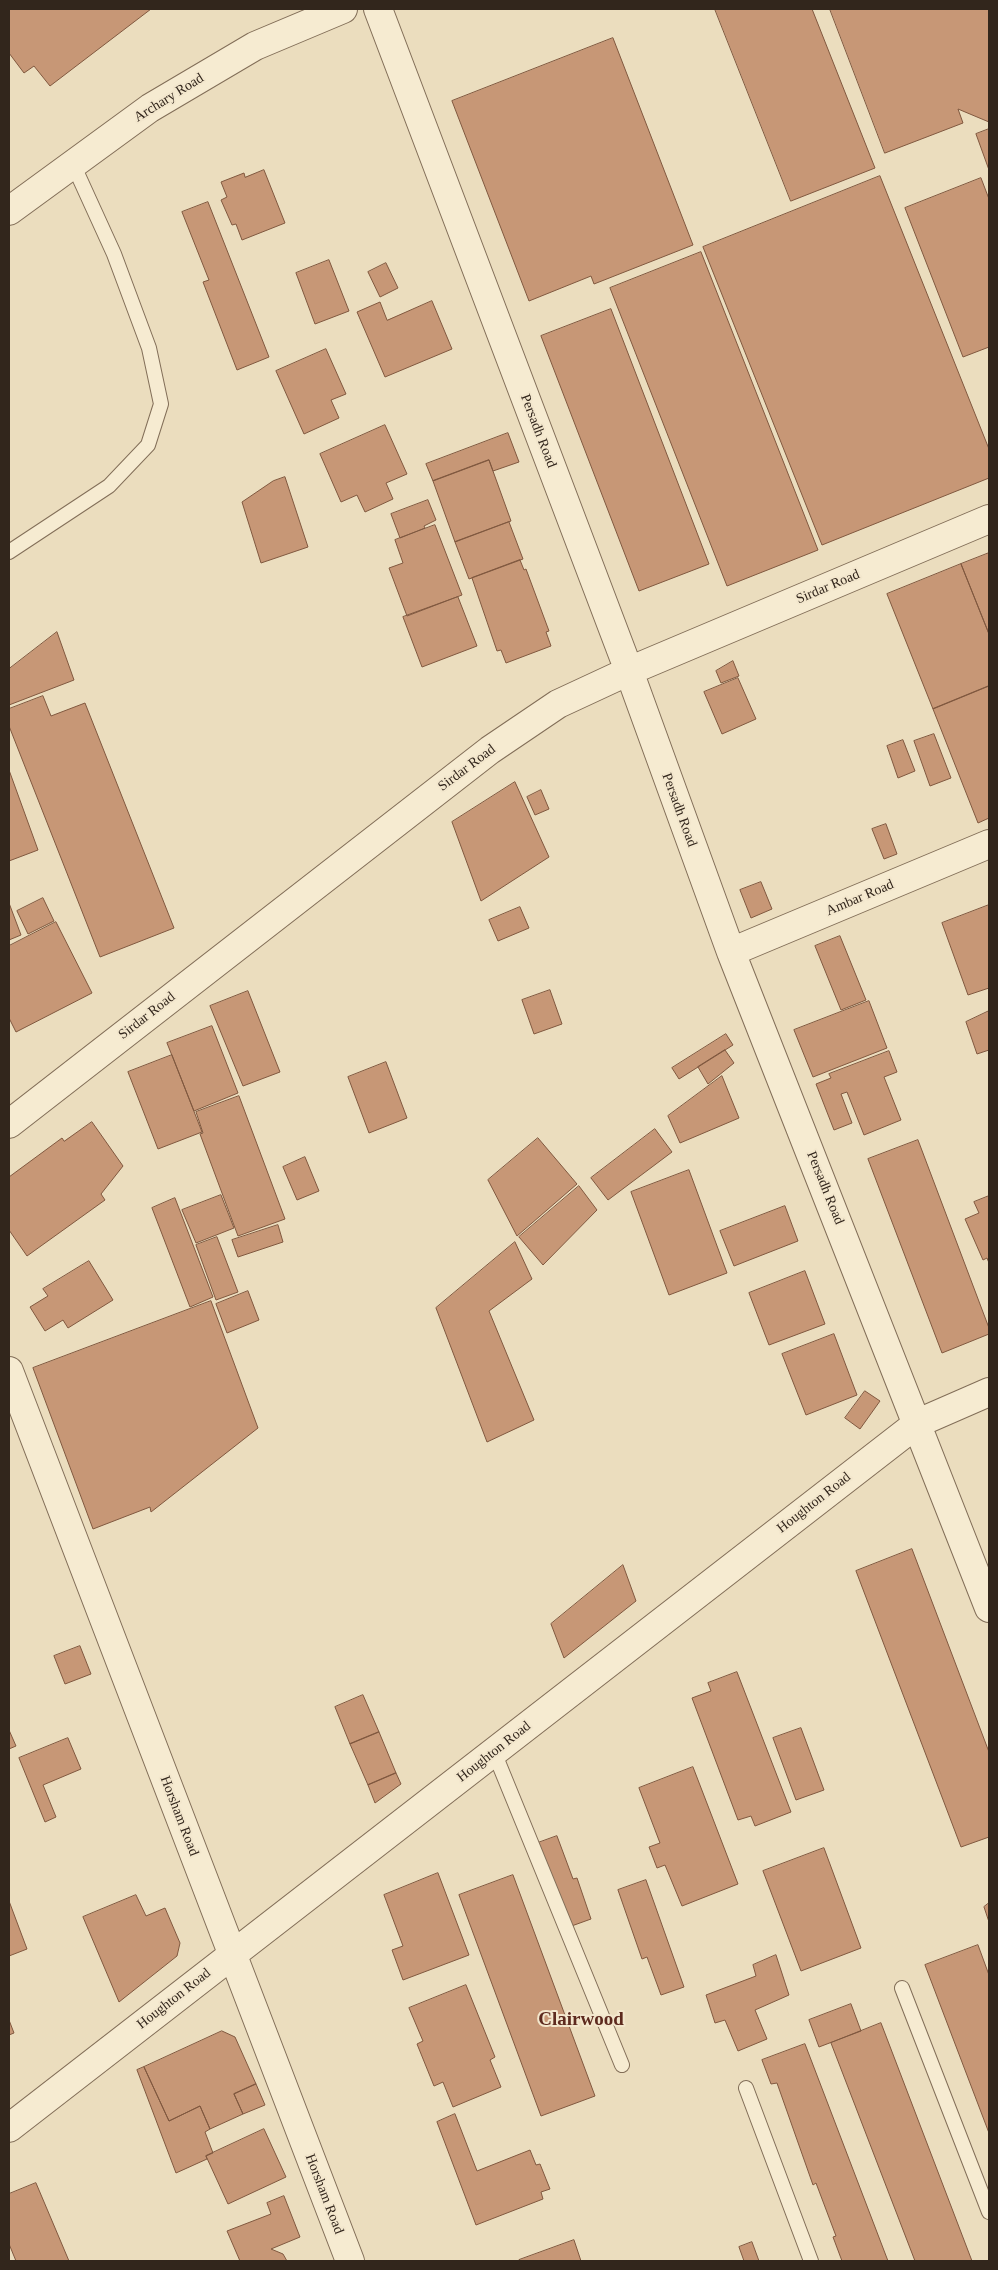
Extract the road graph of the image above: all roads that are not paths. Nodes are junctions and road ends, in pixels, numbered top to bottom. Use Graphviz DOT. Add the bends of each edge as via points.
graph roads {
  1 [pos="343,9"];
  2 [pos="378,9"];
  3 [pos="73,164"];
  4 [pos="9,211"];
  5 [pos="989,519"];
  6 [pos="9,552"];
  7 [pos="629,671"];
  8 [pos="989,844"];
  9 [pos="732,952"];
  10 [pos="9,1124"];
  11 [pos="11,1383"];
  12 [pos="989,1392"];
  13 [pos="918,1423"];
  14 [pos="989,1608"];
  15 [pos="494,1752"];
  16 [pos="231,1954"];
  17 [pos="902,1988"];
  18 [pos="622,2065"];
  19 [pos="746,2088"];
  20 [pos="9,2128"];
  21 [pos="989,2212"];
  22 [pos="350,2261"];
  23 [pos="811,2261"];
  1 -- 3 [label="street, Archary Road" via="255,46 150,108"];
  2 -- 7 [label="street, Persadh Road"];
  3 -- 4 [label="street, Archary Road"];
  3 -- 6 [label="lane" via="114,254 149,348 161,404 148,445 109,486"];
  5 -- 7 [label="street, Sirdar Road"];
  7 -- 9 [label="street, Persadh Road"];
  7 -- 10 [label="street, Sirdar Road" via="558,704 490,750"];
  8 -- 9 [label="street, Ambar Road"];
  9 -- 13 [label="street, Persadh Road"];
  11 -- 16 [label="street, Horsham Road"];
  12 -- 13 [label="street, Houghton Road"];
  13 -- 14 [label="street, Persadh Road"];
  13 -- 15 [label="street, Houghton Road"];
  15 -- 16 [label="street, Houghton Road"];
  15 -- 18 [label="lane"];
  16 -- 20 [label="street, Houghton Road"];
  16 -- 22 [label="street, Horsham Road"];
  17 -- 21 [label="lane"];
  19 -- 23 [label="lane"];
}
